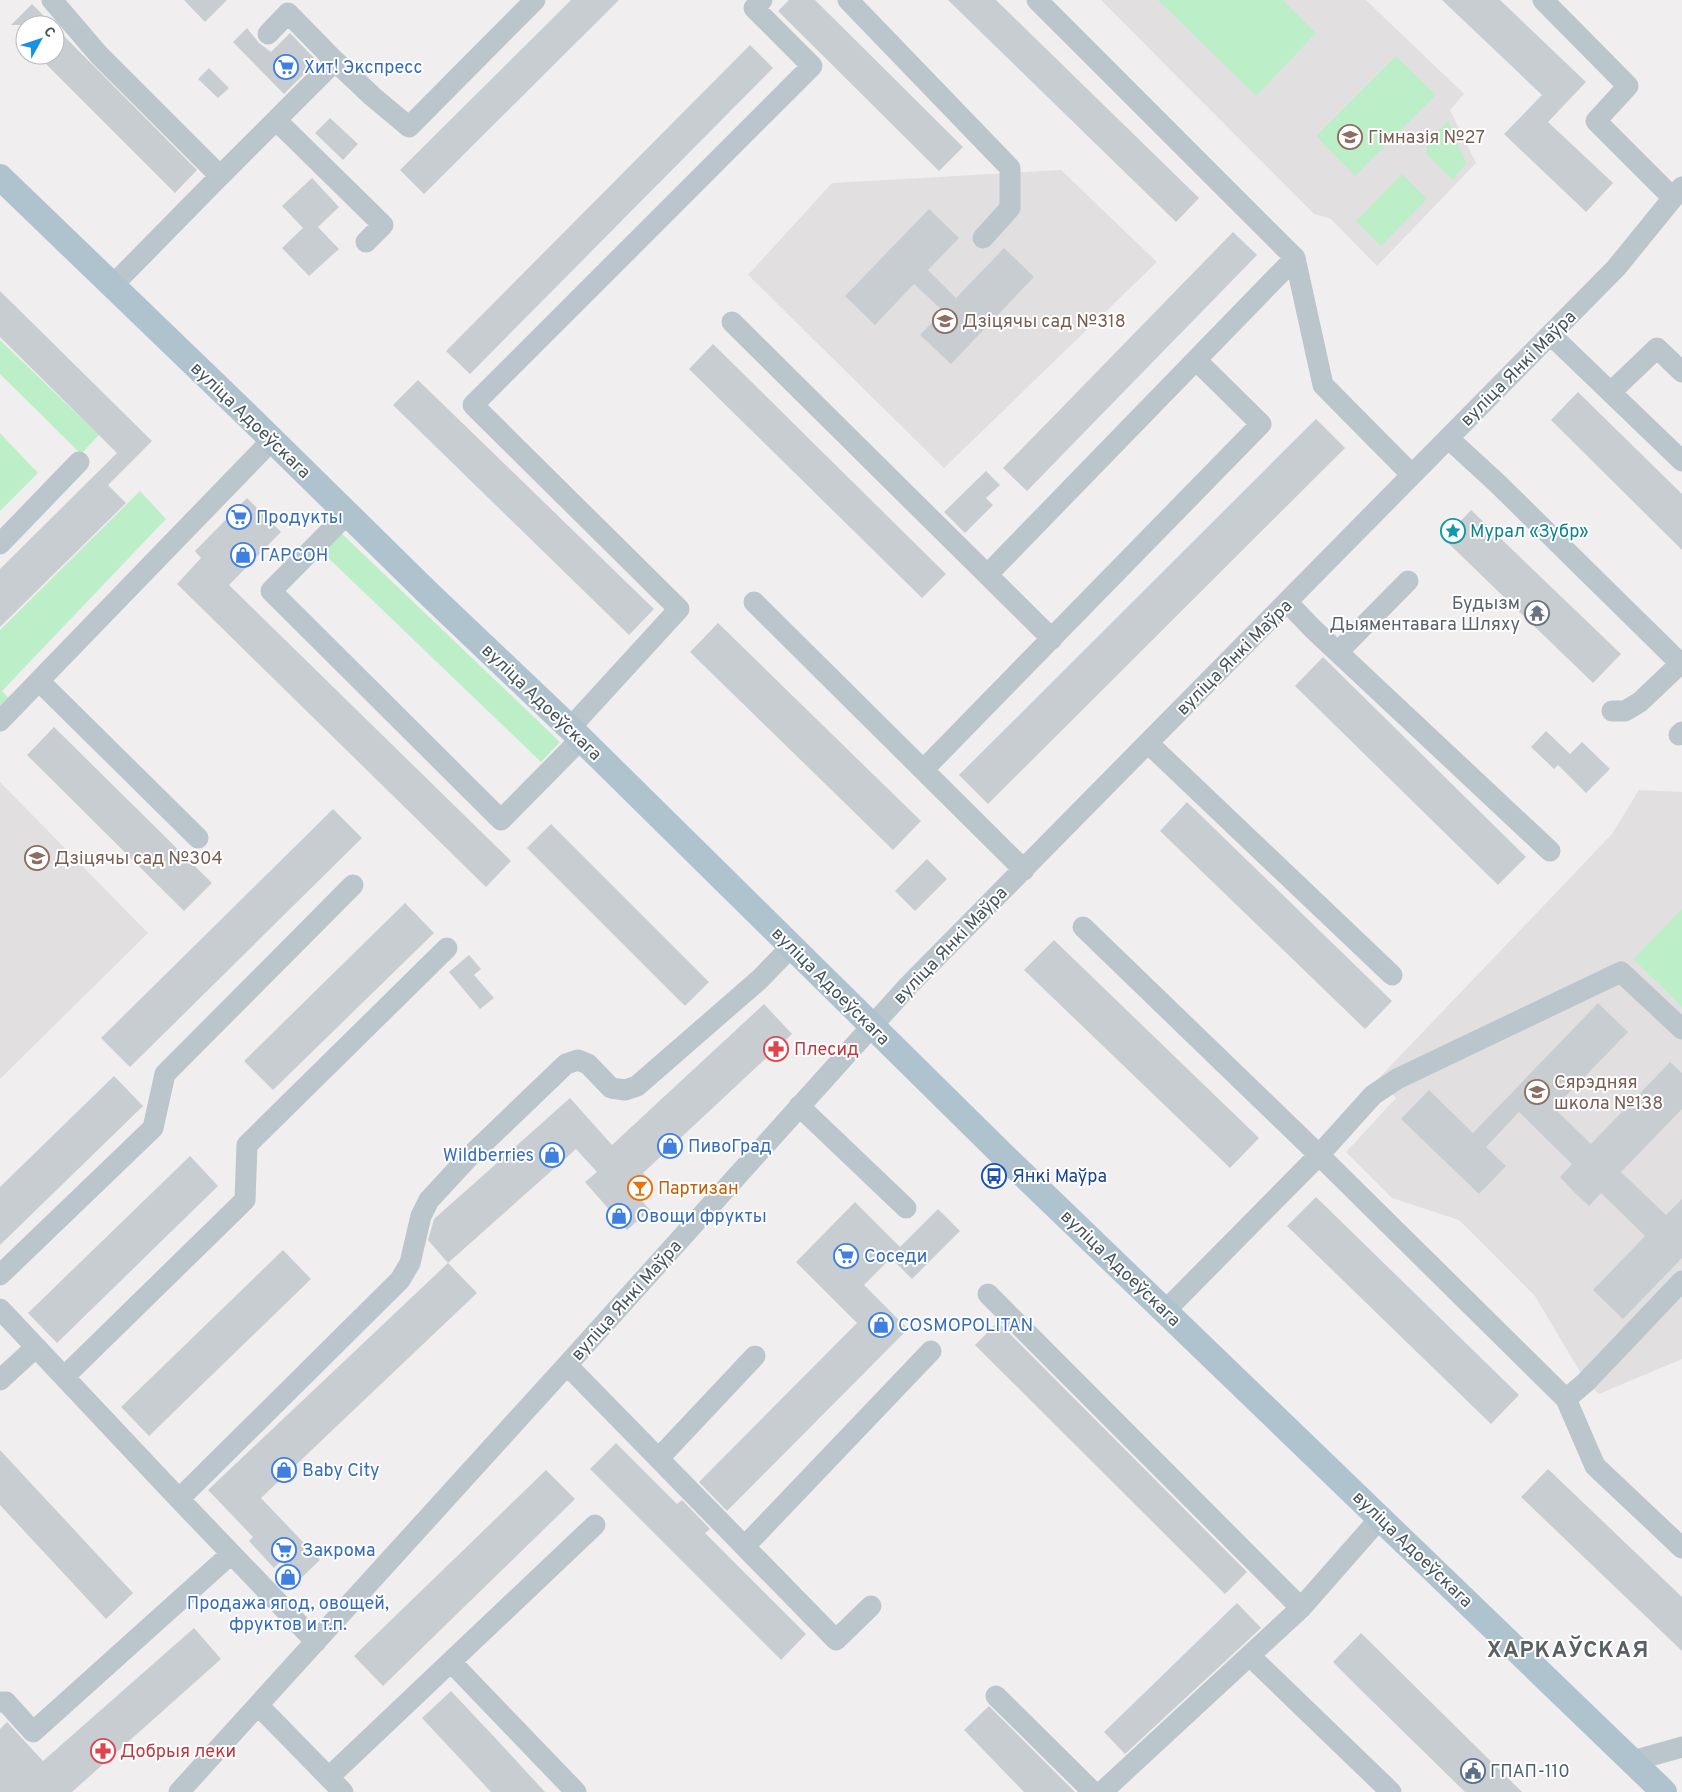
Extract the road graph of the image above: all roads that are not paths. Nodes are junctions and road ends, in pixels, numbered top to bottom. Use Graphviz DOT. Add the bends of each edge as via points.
graph roads {
  1 [pos="52,0"];
  2 [pos="535,0"];
  3 [pos="762,0"];
  4 [pos="848,0"];
  5 [pos="1037,0"];
  6 [pos="1543,0"];
  7 [pos="268,34"];
  8 [pos="335,61"];
  9 [pos="276,120"];
  10 [pos="220,176"];
  11 [pos="0,177"];
  12 [pos="1677,192"];
  13 [pos="983,238"];
  14 [pos="366,242"];
  15 [pos="1295,258"];
  16 [pos="112,286"];
  17 [pos="732,322"];
  18 [pos="1551,335"];
  19 [pos="1196,360"];
  20 [pos="1682,372"];
  21 [pos="1611,392"];
  22 [pos="1448,438"];
  23 [pos="272,440"];
  24 [pos="1682,461"];
  25 [pos="79,462"];
  26 [pos="1412,476"];
  27 [pos="348,514"];
  28 [pos="0,544"];
  29 [pos="988,574"];
  30 [pos="1408,582"];
  31 [pos="754,602"];
  32 [pos="1287,602"];
  33 [pos="1052,639"];
  34 [pos="1338,652"];
  35 [pos="1681,664"];
  36 [pos="39,681"];
  37 [pos="1612,711"];
  38 [pos="0,721"];
  39 [pos="576,734"];
  40 [pos="1148,743"];
  41 [pos="923,770"];
  42 [pos="198,838"];
  43 [pos="1550,851"];
  44 [pos="1024,870"];
  45 [pos="353,885"];
  46 [pos="1083,927"];
  47 [pos="791,947"];
  48 [pos="447,948"];
  49 [pos="1392,975"];
  50 [pos="872,1026"];
  51 [pos="1682,1029"];
  52 [pos="799,1106"];
  53 [pos="1319,1155"];
  54 [pos="906,1208"];
  55 [pos="0,1275"];
  56 [pos="1682,1281"];
  57 [pos="988,1294"];
  58 [pos="0,1309"];
  59 [pos="1165,1311"];
  60 [pos="36,1347"];
  61 [pos="931,1351"];
  62 [pos="754,1356"];
  63 [pos="568,1365"];
  64 [pos="64,1377"];
  65 [pos="0,1380"];
  66 [pos="1566,1399"];
  67 [pos="659,1458"];
  68 [pos="179,1499"];
  69 [pos="1380,1518"];
  70 [pos="595,1525"];
  71 [pos="745,1546"];
  72 [pos="1682,1548"];
  73 [pos="231,1554"];
  74 [pos="871,1606"];
  75 [pos="1301,1608"];
  76 [pos="316,1642"];
  77 [pos="1250,1656"];
  78 [pos="450,1662"];
  79 [pos="996,1696"];
  80 [pos="0,1702"];
  81 [pos="259,1706"];
  82 [pos="1682,1747"];
  83 [pos="1632,1761"];
  84 [pos="336,1785"];
  85 [pos="179,1792"];
  86 [pos="576,1792"];
  87 [pos="1094,1792"];
  88 [pos="1102,1792"];
  89 [pos="1391,1792"];
  90 [pos="1664,1792"];
  1 -- 10 [label="street" via="98,55"];
  2 -- 8 [label="street" via="409,126"];
  3 -- 39 [label="street" via="754,8 812,66 473,406 679,609"];
  4 -- 13 [label="street" via="1010,168 1010,208"];
  5 -- 15 [label="street"];
  6 -- 12 [label="street" via="1628,86 1596,121"];
  7 -- 8 [label="street" via="288,13"];
  8 -- 9 [label="street"];
  9 -- 10 [label="street"];
  9 -- 14 [label="street" via="383,225"];
  10 -- 16 [label="street"];
  11 -- 16 [label="main road, вуліца Адоеўскага"];
  12 -- 18 [label="street, вуліца Янкі Маўра" via="1616,268"];
  15 -- 19 [label="street"];
  15 -- 26 [label="street" via="1323,385"];
  16 -- 23 [label="main road, вуліца Адоеўскага"];
  17 -- 29 [label="street"];
  18 -- 21 [label="street"];
  18 -- 22 [label="street, вуліца Янкі Маўра"];
  19 -- 29 [label="street"];
  19 -- 33 [label="street" via="1261,424"];
  20 -- 21 [label="street" via="1657,348"];
  21 -- 24 [label="street"];
  22 -- 26 [label="street, вуліца Янкі Маўра"];
  22 -- 35 [label="street"];
  23 -- 27 [label="main road, вуліца Адоеўскага"];
  23 -- 36 [label="street"];
  25 -- 28 [label="street"];
  26 -- 32 [label="street, вуліца Янкі Маўра"];
  27 -- 39 [label="main road, вуліца Адоеўскага"];
  27 -- 39 [label="street" via="271,591 500,820"];
  29 -- 33 [label="street"];
  30 -- 34 [label="street"];
  31 -- 41 [label="street"];
  32 -- 34 [label="street"];
  32 -- 40 [label="street, вуліца Янкі Маўра"];
  33 -- 41 [label="street"];
  34 -- 43 [label="street"];
  35 -- 37 [label="street" via="1640,702 1625,711"];
  36 -- 38 [label="street"];
  36 -- 42 [label="street"];
  39 -- 47 [label="main road, вуліца Адоеўскага"];
  40 -- 44 [label="street, вуліца Янкі Маўра"];
  40 -- 49 [label="street"];
  41 -- 44 [label="street"];
  44 -- 50 [label="street, вуліца Янкі Маўра"];
  45 -- 55 [label="street" via="165,1074 153,1128"];
  46 -- 53 [label="street"];
  47 -- 50 [label="main road, вуліца Адоеўскага"];
  47 -- 68 [label="street" via="754,985 637,1086 625,1090 611,1088 588,1064 578,1060 566,1064 428,1200 410,1263 400,1280"];
  48 -- 64 [label="street" via="247,1145 245,1200"];
  50 -- 52 [label="street, вуліца Янкі Маўра"];
  50 -- 59 [label="main road, вуліца Адоеўскага"];
  51 -- 53 [label="street" via="1621,972 1397,1079 1373,1096"];
  52 -- 54 [label="street"];
  52 -- 63 [label="street, вуліца Янкі Маўра"];
  53 -- 59 [label="street"];
  53 -- 66 [label="street"];
  56 -- 66 [label="street"];
  57 -- 75 [label="street"];
  58 -- 60 [label="street"];
  59 -- 69 [label="main road, вуліца Адоеўскага"];
  60 -- 64 [label="street"];
  60 -- 65 [label="street"];
  61 -- 71 [label="street"];
  62 -- 67 [label="street"];
  63 -- 67 [label="street"];
  63 -- 76 [label="street, вуліца Янкі Маўра"];
  64 -- 68 [label="street"];
  66 -- 72 [label="street" via="1595,1466"];
  67 -- 71 [label="street"];
  68 -- 73 [label="street"];
  69 -- 75 [label="street"];
  69 -- 83 [label="main road, вуліца Адоеўскага"];
  70 -- 78 [label="street"];
  71 -- 74 [label="street" via="836,1640"];
  73 -- 76 [label="street"];
  73 -- 80 [label="street" via="33,1732 6,1702"];
  75 -- 77 [label="street"];
  76 -- 81 [label="street, вуліца Янкі Маўра"];
  77 -- 88 [label="street"];
  77 -- 89 [label="street"];
  78 -- 84 [label="street"];
  78 -- 86 [label="street"];
  79 -- 87 [label="street"];
  81 -- 84 [label="street"];
  81 -- 85 [label="street, вуліца Янкі Маўра"];
  82 -- 83 [label="street"];
  83 -- 90 [label="main road, вуліца Адоеўскага"];
}
